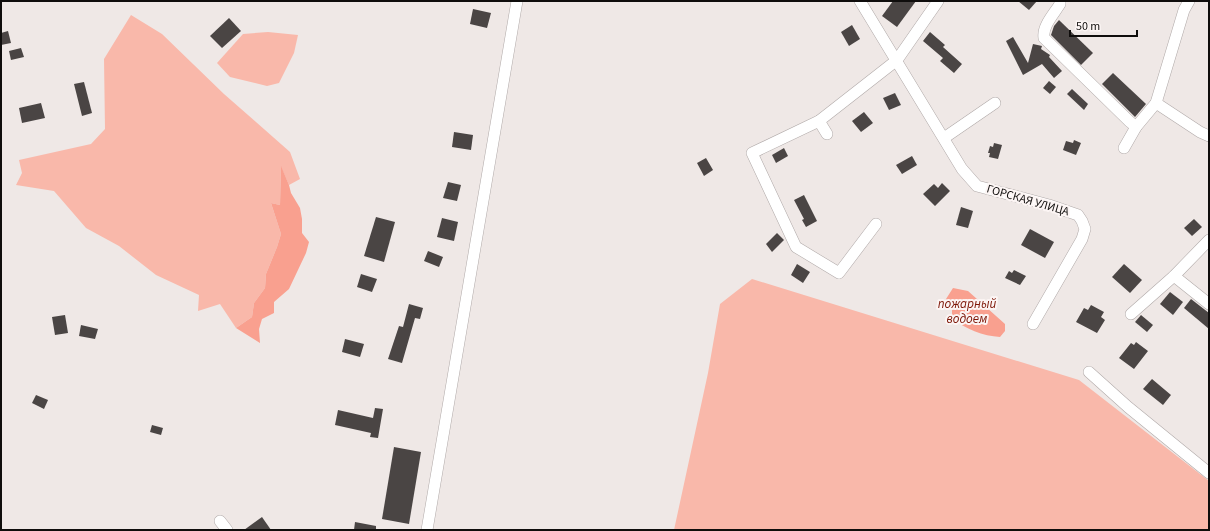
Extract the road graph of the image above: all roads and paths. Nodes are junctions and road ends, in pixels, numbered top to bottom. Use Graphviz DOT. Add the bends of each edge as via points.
graph roads {
  1 [pos="517,1"];
  2 [pos="860,1"];
  3 [pos="938,1"];
  4 [pos="1060,1"];
  5 [pos="1189,1"];
  6 [pos="897,60"];
  7 [pos="995,103"];
  8 [pos="1156,103"];
  9 [pos="819,121"];
  10 [pos="1136,127"];
  11 [pos="827,134"];
  12 [pos="1209,136"];
  13 [pos="944,138"];
  14 [pos="1124,148"];
  15 [pos="876,224"];
  16 [pos="1209,240"];
  17 [pos="1174,276"];
  18 [pos="1209,304"];
  19 [pos="1131,314"];
  20 [pos="1033,324"];
  21 [pos="1089,372"];
  22 [pos="1209,473"];
  23 [pos="220,521"];
  24 [pos="227,530"];
  25 [pos="427,530"];
  1 -- 25 [label="street"];
  2 -- 6 [label="street, ГОРСКАЯ УЛИЦА"];
  3 -- 6 [label="street"];
  4 -- 10 [label="street" via="1046,26 1044,38"];
  5 -- 8 [label="street"];
  6 -- 9 [label="street"];
  6 -- 13 [label="street, ГОРСКАЯ УЛИЦА"];
  7 -- 13 [label="street"];
  8 -- 10 [label="street"];
  8 -- 12 [label="street"];
  9 -- 11 [label="street"];
  9 -- 15 [label="street" via="752,153 796,247 839,274"];
  10 -- 14 [label="street"];
  13 -- 20 [label="street, ГОРСКАЯ УЛИЦА" via="962,169 976,186 1049,205 1078,215 1082,221 1085,229 1082,239"];
  16 -- 17 [label="street"];
  17 -- 18 [label="street"];
  17 -- 19 [label="street"];
  21 -- 22 [label="street"];
  23 -- 24 [label="street"];
}
